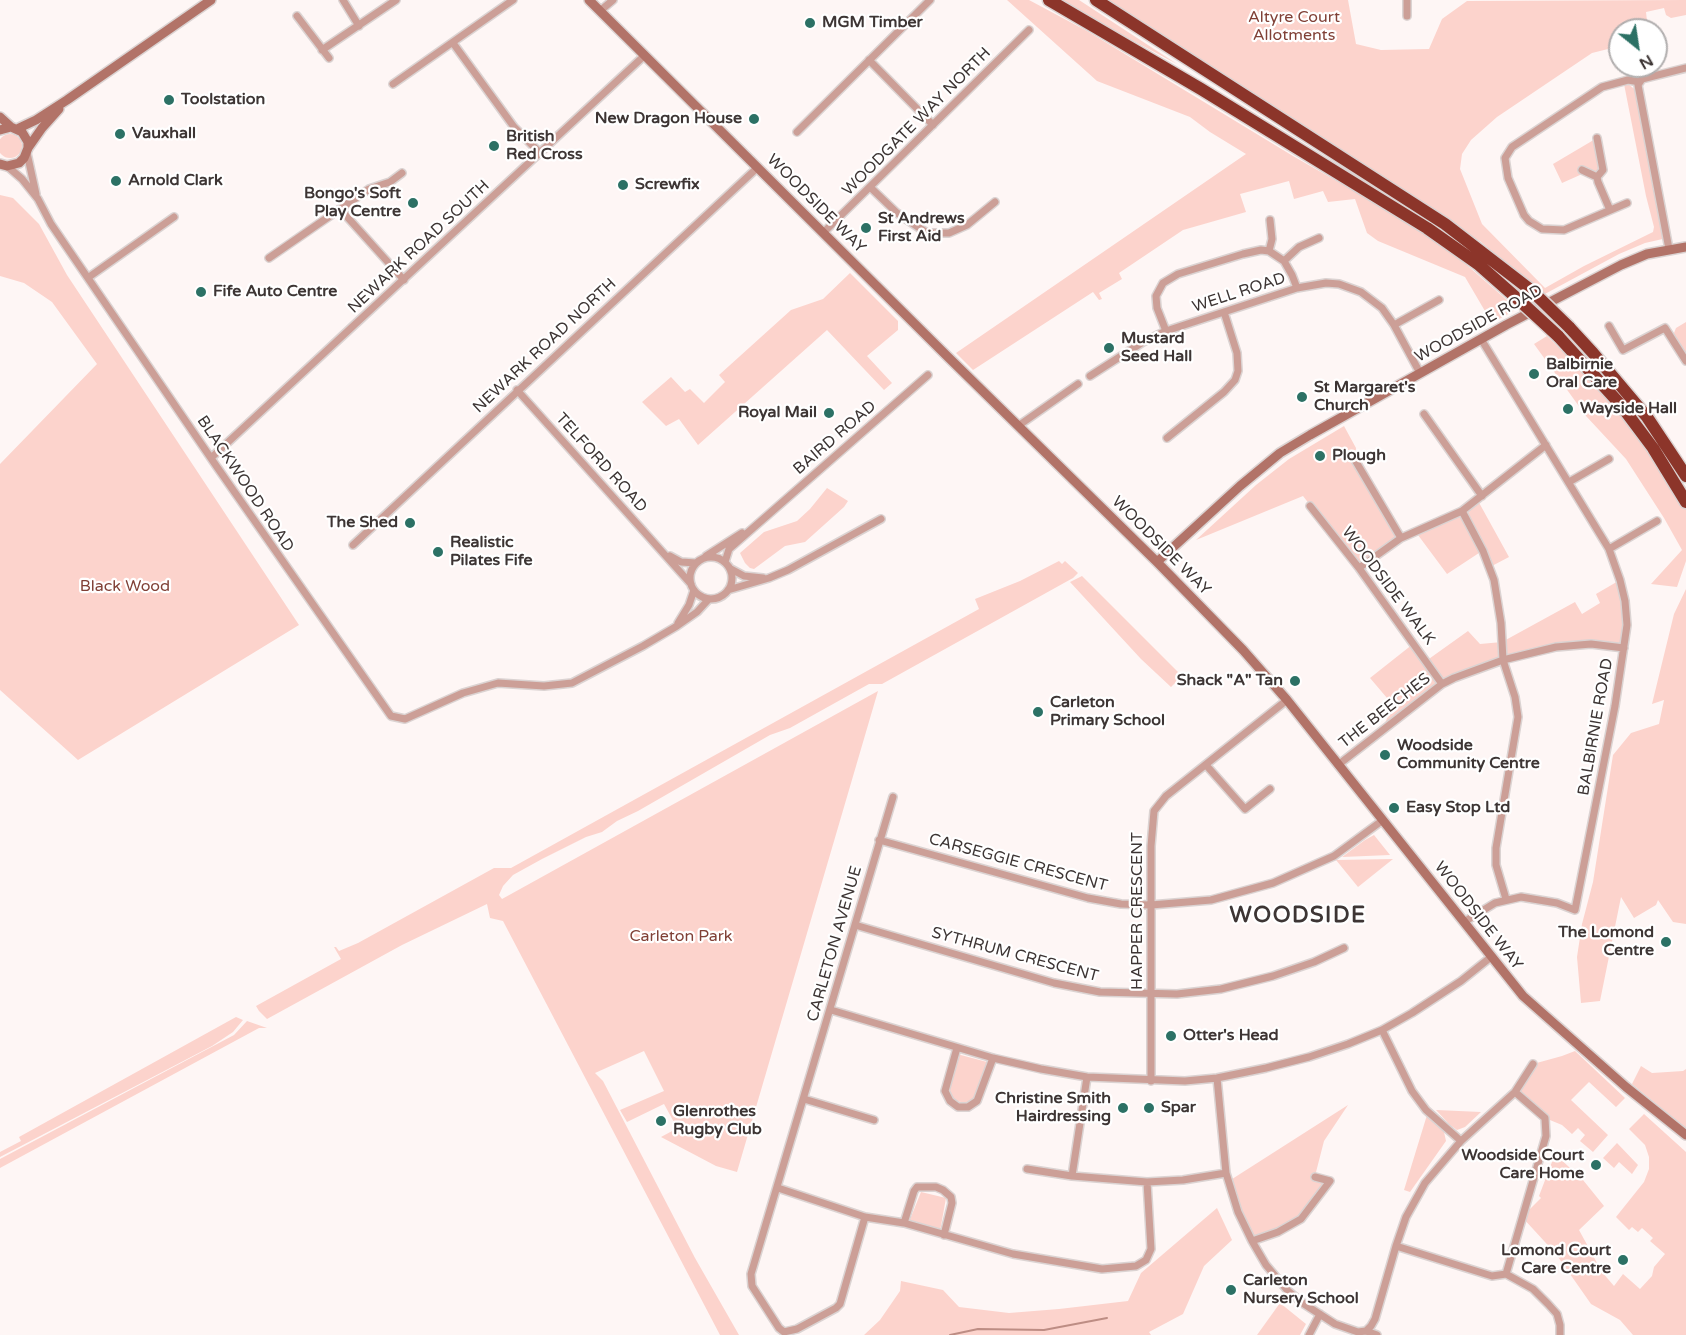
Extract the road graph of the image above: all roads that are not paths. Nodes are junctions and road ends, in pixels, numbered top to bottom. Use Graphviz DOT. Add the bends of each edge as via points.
graph roads {
  1 [pos="211,0"];
  2 [pos="343,0"];
  3 [pos="396,0"];
  4 [pos="513,0"];
  5 [pos="589,0"];
  6 [pos="613,0"];
  7 [pos="930,0"];
  8 [pos="1049,0"];
  9 [pos="1096,0"];
  10 [pos="1407,0"];
  11 [pos="600,11"];
  12 [pos="297,16"];
  13 [pos="1407,16"];
  14 [pos="359,26"];
  15 [pos="1029,30"];
  16 [pos="453,43"];
  17 [pos="322,50"];
  18 [pos="645,55"];
  19 [pos="329,58"];
  20 [pos="869,60"];
  21 [pos="1686,68"];
  22 [pos="1640,82"];
  23 [pos="393,84"];
  24 [pos="67,100"];
  25 [pos="0,117"];
  26 [pos="933,125"];
  27 [pos="14,128"];
  28 [pos="0,130"];
  29 [pos="797,132"];
  30 [pos="1597,138"];
  31 [pos="28,151"];
  32 [pos="540,153"];
  33 [pos="2,164"];
  34 [pos="757,168"];
  35 [pos="1582,170"];
  36 [pos="402,173"];
  37 [pos="1597,177"];
  38 [pos="870,187"];
  39 [pos="38,199"];
  40 [pos="994,202"];
  41 [pos="1627,203"];
  42 [pos="340,209"];
  43 [pos="1610,210"];
  44 [pos="174,217"];
  45 [pos="1270,220"];
  46 [pos="824,232"];
  47 [pos="1319,238"];
  48 [pos="1686,247"];
  49 [pos="1669,249"];
  50 [pos="1269,251"];
  51 [pos="269,258"];
  52 [pos="1284,261"];
  53 [pos="89,277"];
  54 [pos="404,279"];
  55 [pos="1297,288"];
  56 [pos="1438,300"];
  57 [pos="1224,312"];
  58 [pos="1394,325"];
  59 [pos="1609,326"];
  60 [pos="1166,331"];
  61 [pos="1481,339"];
  62 [pos="1686,361"];
  63 [pos="1420,373"];
  64 [pos="928,375"];
  65 [pos="1090,376"];
  66 [pos="1078,384"];
  67 [pos="517,390"];
  68 [pos="1424,414"];
  69 [pos="1018,426"];
  70 [pos="1167,438"];
  71 [pos="1546,445"];
  72 [pos="211,458"];
  73 [pos="1609,459"];
  74 [pos="1355,460"];
  75 [pos="1686,476"];
  76 [pos="1569,482"];
  77 [pos="1482,496"];
  78 [pos="1686,502"];
  79 [pos="1310,506"];
  80 [pos="1462,511"];
  81 [pos="881,519"];
  82 [pos="760,521"];
  83 [pos="1657,521"];
  84 [pos="1401,538"];
  85 [pos="353,545"];
  86 [pos="1609,549"];
  87 [pos="666,554"];
  88 [pos="704,558"];
  89 [pos="725,562"];
  90 [pos="1157,562"];
  91 [pos="696,563"];
  92 [pos="1359,568"];
  93 [pos="731,569"];
  94 [pos="769,578"];
  95 [pos="692,587"];
  96 [pos="728,590"];
  97 [pos="709,599"];
  98 [pos="677,626"];
  99 [pos="1624,648"];
  100 [pos="1503,660"];
  101 [pos="1442,684"];
  102 [pos="1287,700"];
  103 [pos="1206,765"];
  104 [pos="1338,765"];
  105 [pos="1270,789"];
  106 [pos="893,797"];
  107 [pos="1383,820"];
  108 [pos="879,840"];
  109 [pos="1506,899"];
  110 [pos="1151,905"];
  111 [pos="1464,922"];
  112 [pos="855,925"];
  113 [pos="1344,948"];
  114 [pos="1491,957"];
  115 [pos="1151,993"];
  116 [pos="831,1010"];
  117 [pos="1382,1030"];
  118 [pos="957,1048"];
  119 [pos="993,1058"];
  120 [pos="1533,1064"];
  121 [pos="1087,1077"];
  122 [pos="1217,1078"];
  123 [pos="1151,1081"];
  124 [pos="1515,1092"];
  125 [pos="804,1099"];
  126 [pos="874,1120"];
  127 [pos="1686,1135"];
  128 [pos="1461,1141"];
  129 [pos="1027,1169"];
  130 [pos="1226,1173"];
  131 [pos="1072,1176"];
  132 [pos="1315,1176"];
  133 [pos="1148,1182"];
  134 [pos="778,1188"];
  135 [pos="865,1216"];
  136 [pos="904,1223"];
  137 [pos="944,1235"];
  138 [pos="1252,1241"];
  139 [pos="1396,1246"];
  140 [pos="1506,1274"];
  141 [pos="1320,1314"];
  142 [pos="1366,1331"];
  143 [pos="1309,1335"];
  144 [pos="1377,1335"];
  145 [pos="1560,1335"];
  1 -- 24 [label="street"];
  2 -- 14 [label="street"];
  3 -- 14 [label="street"];
  4 -- 16 [label="street"];
  5 -- 11 [label="street, WOODSIDE WAY"];
  6 -- 11 [label="street"];
  7 -- 20 [label="street"];
  8 -- 78 [label="highway, bridge" via="1201,89 1478,264 1558,336 1620,404"];
  9 -- 75 [label="highway, bridge" via="1446,224 1532,291 1593,353 1647,417"];
  10 -- 13 [label="street"];
  11 -- 18 [label="street, WOODSIDE WAY"];
  12 -- 17 [label="street"];
  14 -- 17 [label="street"];
  15 -- 26 [label="street, WOODGATE WAY NORTH"];
  16 -- 23 [label="street"];
  16 -- 32 [label="street" via="514,127"];
  17 -- 19 [label="street"];
  18 -- 32 [label="street, NEWARK ROAD SOUTH"];
  18 -- 34 [label="street, WOODSIDE WAY"];
  20 -- 26 [label="street"];
  20 -- 29 [label="street"];
  21 -- 22 [label="street"];
  22 -- 43 [label="street" via="1628,80 1602,87 1508,151 1508,178 1535,230 1564,230"];
  22 -- 49 [label="street"];
  24 -- 27 [label="street" via="36,120"];
  24 -- 31 [label="street"];
  25 -- 27 [label="street"];
  26 -- 38 [label="street, WOODGATE WAY NORTH"];
  27 -- 28 [label="street"];
  27 -- 31 [label="street" via="26,137"];
  30 -- 37 [label="street" via="1603,170"];
  31 -- 33 [label="street" via="19,163"];
  31 -- 39 [label="street, BLACKWOOD ROAD"];
  32 -- 54 [label="street, NEWARK ROAD SOUTH"];
  33 -- 39 [label="street, BLACKWOOD ROAD" via="22,179"];
  34 -- 46 [label="street, WOODSIDE WAY"];
  34 -- 67 [label="street, NEWARK ROAD NORTH"];
  35 -- 37 [label="street"];
  36 -- 42 [label="street"];
  37 -- 43 [label="street"];
  38 -- 40 [label="street" via="897,213 927,232 949,233 967,225"];
  38 -- 46 [label="street, WOODGATE WAY NORTH"];
  39 -- 53 [label="street, BLACKWOOD ROAD"];
  41 -- 43 [label="street"];
  42 -- 51 [label="street"];
  42 -- 54 [label="street"];
  44 -- 53 [label="street"];
  45 -- 50 [label="street"];
  46 -- 69 [label="street, WOODSIDE WAY"];
  47 -- 52 [label="street" via="1299,247"];
  48 -- 49 [label="street, WOODSIDE ROAD"];
  49 -- 61 [label="street, WOODSIDE ROAD" via="1625,263"];
  50 -- 52 [label="street"];
  50 -- 60 [label="street" via="1243,254 1169,279 1158,290 1155,302"];
  52 -- 55 [label="street"];
  53 -- 72 [label="street, BLACKWOOD ROAD"];
  54 -- 72 [label="street, NEWARK ROAD SOUTH"];
  55 -- 57 [label="street, WELL ROAD"];
  55 -- 58 [label="street, WELL ROAD" via="1326,283 1350,287 1372,299"];
  56 -- 58 [label="street"];
  57 -- 60 [label="street, WELL ROAD"];
  57 -- 70 [label="street" via="1238,353 1235,380"];
  58 -- 63 [label="street, WELL ROAD"];
  59 -- 62 [label="street" via="1623,350 1665,328"];
  60 -- 65 [label="street, WELL ROAD"];
  61 -- 63 [label="street, WOODSIDE ROAD"];
  61 -- 71 [label="street, BALBIRNIE ROAD"];
  63 -- 90 [label="street, WOODSIDE ROAD" via="1280,453"];
  64 -- 82 [label="street, BAIRD ROAD"];
  66 -- 69 [label="street"];
  67 -- 85 [label="street, NEWARK ROAD NORTH"];
  67 -- 87 [label="street, TELFORD ROAD"];
  68 -- 77 [label="street"];
  69 -- 90 [label="street, WOODSIDE WAY"];
  71 -- 76 [label="street, BALBIRNIE ROAD"];
  71 -- 77 [label="street"];
  72 -- 98 [label="street, BLACKWOOD ROAD" via="391,716 402,719 498,683 572,683"];
  73 -- 76 [label="street"];
  74 -- 84 [label="street"];
  76 -- 86 [label="street, BALBIRNIE ROAD"];
  77 -- 80 [label="street"];
  79 -- 92 [label="street, WOODSIDE WALK"];
  80 -- 84 [label="street"];
  80 -- 100 [label="street" via="1494,580"];
  81 -- 94 [label="street"];
  82 -- 88 [label="street, BAIRD ROAD"];
  82 -- 89 [label="street, BAIRD ROAD" via="729,549"];
  83 -- 86 [label="street"];
  84 -- 92 [label="street"];
  86 -- 99 [label="street, BALBIRNIE ROAD" via="1625,601"];
  87 -- 91 [label="street" via="681,562"];
  87 -- 95 [label="street, TELFORD ROAD"];
  88 -- 89 [label="street" via="715,556"];
  88 -- 91 [label="street"];
  89 -- 93 [label="street"];
  90 -- 102 [label="street, WOODSIDE WAY"];
  91 -- 95 [label="street" via="690,573"];
  92 -- 101 [label="street, WOODSIDE WALK"];
  93 -- 94 [label="street" via="744,576"];
  93 -- 96 [label="street"];
  94 -- 96 [label="street"];
  95 -- 97 [label="street"];
  95 -- 98 [label="street" via="689,605"];
  96 -- 97 [label="street"];
  97 -- 98 [label="street"];
  99 -- 100 [label="street, THE BEECHES" via="1556,647"];
  99 -- 109 [label="street, BALBIRNIE ROAD" via="1575,910 1537,899"];
  100 -- 101 [label="street, THE BEECHES"];
  100 -- 109 [label="street" via="1518,717 1496,848 1496,865"];
  101 -- 104 [label="street, THE BEECHES"];
  102 -- 103 [label="street, HAPPER CRESCENT"];
  102 -- 104 [label="street, WOODSIDE WAY"];
  103 -- 105 [label="street" via="1245,809"];
  103 -- 110 [label="street, HAPPER CRESCENT" via="1154,811"];
  104 -- 107 [label="street, WOODSIDE WAY"];
  106 -- 108 [label="street, CARLETON AVENUE"];
  107 -- 110 [label="street, CARSEGGIE CRESCENT" via="1334,856 1273,883 1211,900"];
  107 -- 111 [label="street, WOODSIDE WAY"];
  108 -- 110 [label="street, CARSEGGIE CRESCENT" via="1088,898"];
  108 -- 112 [label="street, CARLETON AVENUE"];
  109 -- 111 [label="street"];
  110 -- 115 [label="street, HAPPER CRESCENT"];
  111 -- 114 [label="street, WOODSIDE WAY"];
  112 -- 115 [label="street, SYTHRUM CRESCENT" via="1054,982 1100,992"];
  112 -- 116 [label="street, CARLETON AVENUE"];
  113 -- 115 [label="street, SYTHRUM CRESCENT" via="1246,984 1198,992"];
  114 -- 117 [label="street" via="1436,998"];
  114 -- 127 [label="street, WOODSIDE WAY" via="1541,1013"];
  115 -- 123 [label="street, HAPPER CRESCENT"];
  116 -- 118 [label="street"];
  116 -- 125 [label="street, CARLETON AVENUE"];
  117 -- 122 [label="street" via="1309,1057"];
  117 -- 128 [label="street" via="1419,1101"];
  118 -- 119 [label="street"];
  118 -- 119 [label="street" via="945,1091 958,1107 968,1107 977,1101"];
  119 -- 121 [label="street"];
  120 -- 124 [label="street"];
  121 -- 123 [label="street"];
  121 -- 131 [label="street"];
  122 -- 123 [label="street"];
  122 -- 130 [label="street"];
  124 -- 128 [label="street"];
  124 -- 140 [label="street" via="1545,1118 1546,1136"];
  125 -- 126 [label="street"];
  125 -- 134 [label="street, CARLETON AVENUE"];
  128 -- 139 [label="street" via="1415,1198"];
  129 -- 131 [label="street"];
  130 -- 133 [label="street"];
  130 -- 138 [label="street"];
  131 -- 133 [label="street"];
  132 -- 138 [label="street" via="1330,1181 1300,1219"];
  133 -- 137 [label="street" via="1151,1249 1146,1260 1136,1266 1102,1269 1013,1254"];
  134 -- 135 [label="street"];
  134 -- 135 [label="street, CARLETON AVENUE" via="751,1280 774,1322 784,1332 797,1329 840,1304"];
  135 -- 136 [label="street"];
  136 -- 137 [label="street"];
  136 -- 137 [label="street" via="917,1187 936,1187 951,1197"];
  138 -- 141 [label="street" via="1288,1291"];
  139 -- 140 [label="street" via="1492,1276"];
  139 -- 142 [label="street" via="1375,1319"];
  140 -- 145 [label="street" via="1533,1289 1557,1314"];
  141 -- 142 [label="street" via="1335,1324"];
  141 -- 143 [label="street"];
  142 -- 144 [label="street"];
}
